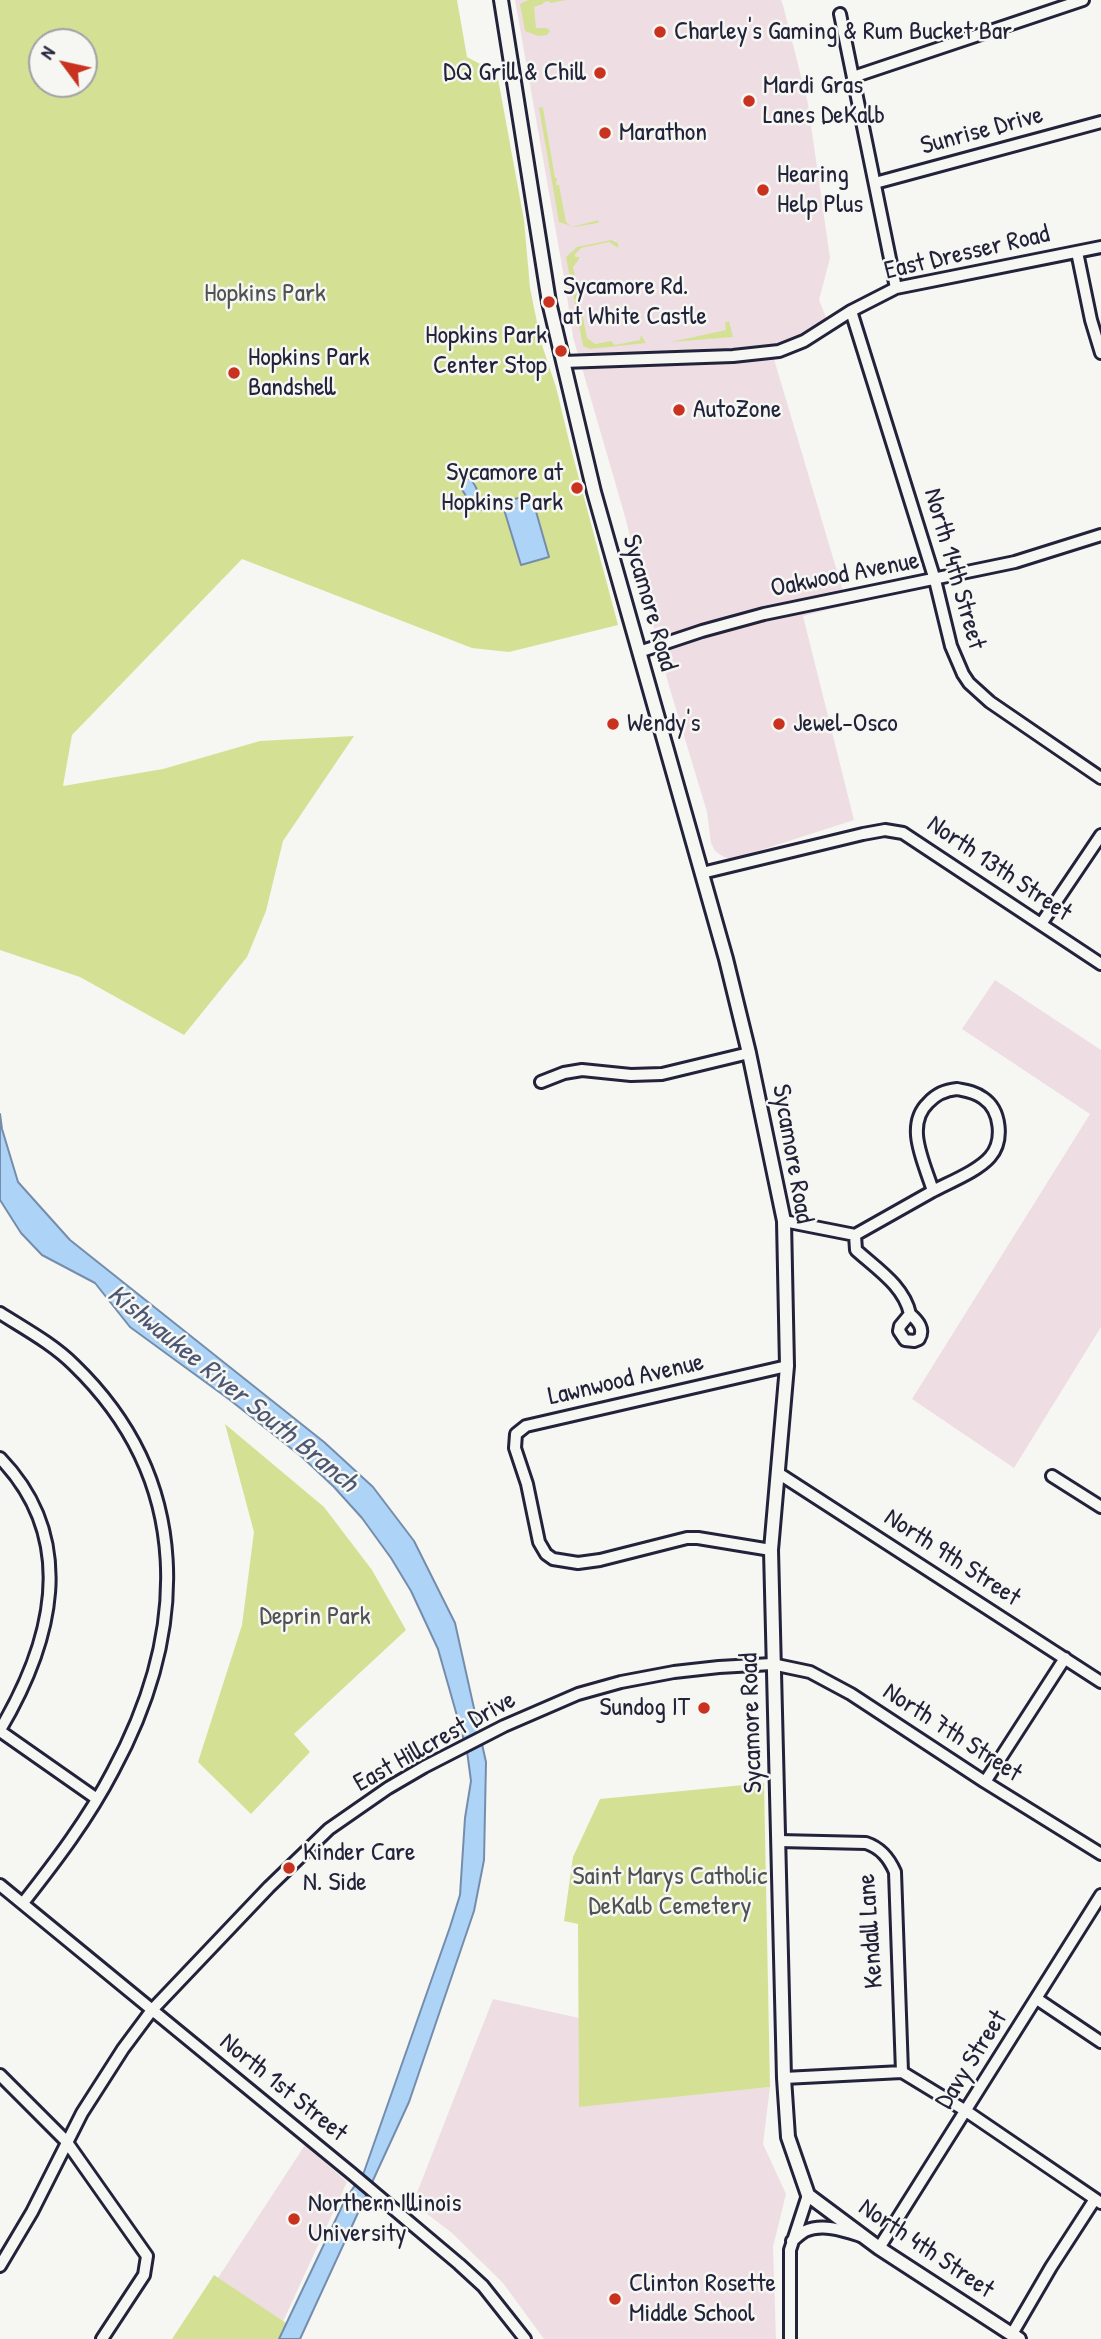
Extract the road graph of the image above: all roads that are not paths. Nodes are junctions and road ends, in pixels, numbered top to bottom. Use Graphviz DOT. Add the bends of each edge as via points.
graph roads {
  1 [pos="501,0"];
  2 [pos="1083,0"];
  3 [pos="840,14"];
  4 [pos="853,77"];
  5 [pos="1101,122"];
  6 [pos="874,183"];
  7 [pos="1101,247"];
  8 [pos="1077,252"];
  9 [pos="895,288"];
  10 [pos="851,311"];
  11 [pos="1101,353"];
  12 [pos="563,362"];
  13 [pos="1101,535"];
  14 [pos="934,580"];
  15 [pos="639,652"];
  16 [pos="1101,778"];
  17 [pos="1101,835"];
  18 [pos="702,873"];
  19 [pos="1041,924"];
  20 [pos="1101,964"];
  21 [pos="749,1053"];
  22 [pos="541,1082"];
  23 [pos="933,1191"];
  24 [pos="784,1221"];
  25 [pos="855,1235"];
  26 [pos="0,1313"];
  27 [pos="911,1314"];
  28 [pos="787,1366"];
  29 [pos="0,1458"];
  30 [pos="778,1473"];
  31 [pos="1052,1476"];
  32 [pos="1101,1507"];
  33 [pos="771,1549"];
  34 [pos="1065,1658"];
  35 [pos="772,1664"];
  36 [pos="1101,1682"];
  37 [pos="0,1731"];
  38 [pos="985,1782"];
  39 [pos="97,1800"];
  40 [pos="779,1841"];
  41 [pos="1101,1854"];
  42 [pos="0,1885"];
  43 [pos="1101,1895"];
  44 [pos="23,1903"];
  45 [pos="1037,2000"];
  46 [pos="152,2010"];
  47 [pos="1101,2042"];
  48 [pos="902,2073"];
  49 [pos="0,2075"];
  50 [pos="783,2078"];
  51 [pos="966,2111"];
  52 [pos="66,2141"];
  53 [pos="808,2195"];
  54 [pos="1098,2201"];
  55 [pos="865,2237"];
  56 [pos="792,2241"];
  57 [pos="879,2248"];
  58 [pos="0,2266"];
  59 [pos="1015,2337"];
  60 [pos="102,2339"];
  61 [pos="525,2339"];
  62 [pos="790,2339"];
  1 -- 12 [label="main road, Sycamore Road" via="545,279"];
  2 -- 4 [label="street"];
  3 -- 4 [label="street"];
  4 -- 6 [label="street"];
  5 -- 6 [label="street, Sunrise Drive"];
  6 -- 9 [label="street"];
  7 -- 8 [label="street, East Dresser Road"];
  8 -- 9 [label="street, East Dresser Road"];
  8 -- 11 [label="street"];
  9 -- 10 [label="street, East Dresser Road"];
  10 -- 12 [label="street, East Dresser Road" via="779,351"];
  10 -- 14 [label="street, North 14th Street"];
  12 -- 15 [label="main road, Sycamore Road" via="593,492"];
  13 -- 14 [label="street, Oakwood Avenue" via="1015,562"];
  14 -- 15 [label="street, Oakwood Avenue" via="764,614"];
  14 -- 16 [label="street, North 14th Street" via="951,646 969,683"];
  15 -- 18 [label="main road, Sycamore Road"];
  17 -- 19 [label="street"];
  18 -- 19 [label="street, North 13th Street" via="863,834 893,831 914,839"];
  18 -- 21 [label="main road, Sycamore Road"];
  19 -- 20 [label="street, North 13th Street"];
  21 -- 22 [label="street" via="653,1075 582,1070"];
  21 -- 24 [label="main road, Sycamore Road"];
  23 -- 23 [label="street" via="917,1137 918,1117 944,1092 973,1092 985,1098 996,1114 996,1147 986,1161"];
  23 -- 25 [label="street"];
  24 -- 25 [label="street"];
  24 -- 28 [label="main road, Sycamore Road"];
  25 -- 27 [label="street" via="856,1251 901,1291"];
  26 -- 39 [label="street" via="67,1359 112,1408 146,1468 165,1538 166,1616 154,1670 128,1741"];
  28 -- 30 [label="main road, Sycamore Road"];
  28 -- 33 [label="street, Lawnwood Avenue" via="526,1426 514,1438 539,1542 552,1559 600,1560 687,1538"];
  29 -- 37 [label="street" via="37,1512 51,1577 34,1663"];
  30 -- 33 [label="main road, Sycamore Road"];
  30 -- 34 [label="street, North 9th Street"];
  31 -- 32 [label="street"];
  33 -- 35 [label="main road, Sycamore Road"];
  34 -- 36 [label="street, North 9th Street"];
  34 -- 38 [label="street"];
  35 -- 38 [label="street, North 7th Street" via="810,1672 851,1694"];
  35 -- 40 [label="main road, Sycamore Road"];
  35 -- 46 [label="street, East Hillcrest Drive" via="686,1670 578,1694 390,1787 329,1829"];
  37 -- 39 [label="street"];
  38 -- 41 [label="street, North 7th Street"];
  39 -- 44 [label="street"];
  40 -- 48 [label="street, Kendall Lane" via="866,1843 890,1859 895,1872"];
  40 -- 50 [label="main road, Sycamore Road"];
  42 -- 44 [label="street, North 1st Street"];
  43 -- 45 [label="street, Davy Street"];
  44 -- 46 [label="street, North 1st Street"];
  45 -- 47 [label="street"];
  45 -- 51 [label="street, Davy Street"];
  46 -- 52 [label="street, East Hillcrest Drive"];
  46 -- 61 [label="street, North 1st Street" via="475,2279"];
  48 -- 50 [label="street"];
  48 -- 51 [label="street"];
  49 -- 52 [label="street"];
  50 -- 53 [label="main road, Sycamore Road" via="788,2137"];
  51 -- 54 [label="street"];
  51 -- 57 [label="street, Davy Street"];
  52 -- 58 [label="street, East Hillcrest Drive"];
  52 -- 60 [label="street" via="147,2256 144,2275"];
  53 -- 55 [label="main road, North 4th Street"];
  53 -- 56 [label="street"];
  54 -- 59 [label="street" via="1051,2267"];
  55 -- 56 [label="street" via="820,2228 805,2231"];
  55 -- 57 [label="main road, North 4th Street"];
  56 -- 62 [label="street"];
  57 -- 59 [label="main road, North 4th Street"];
}
